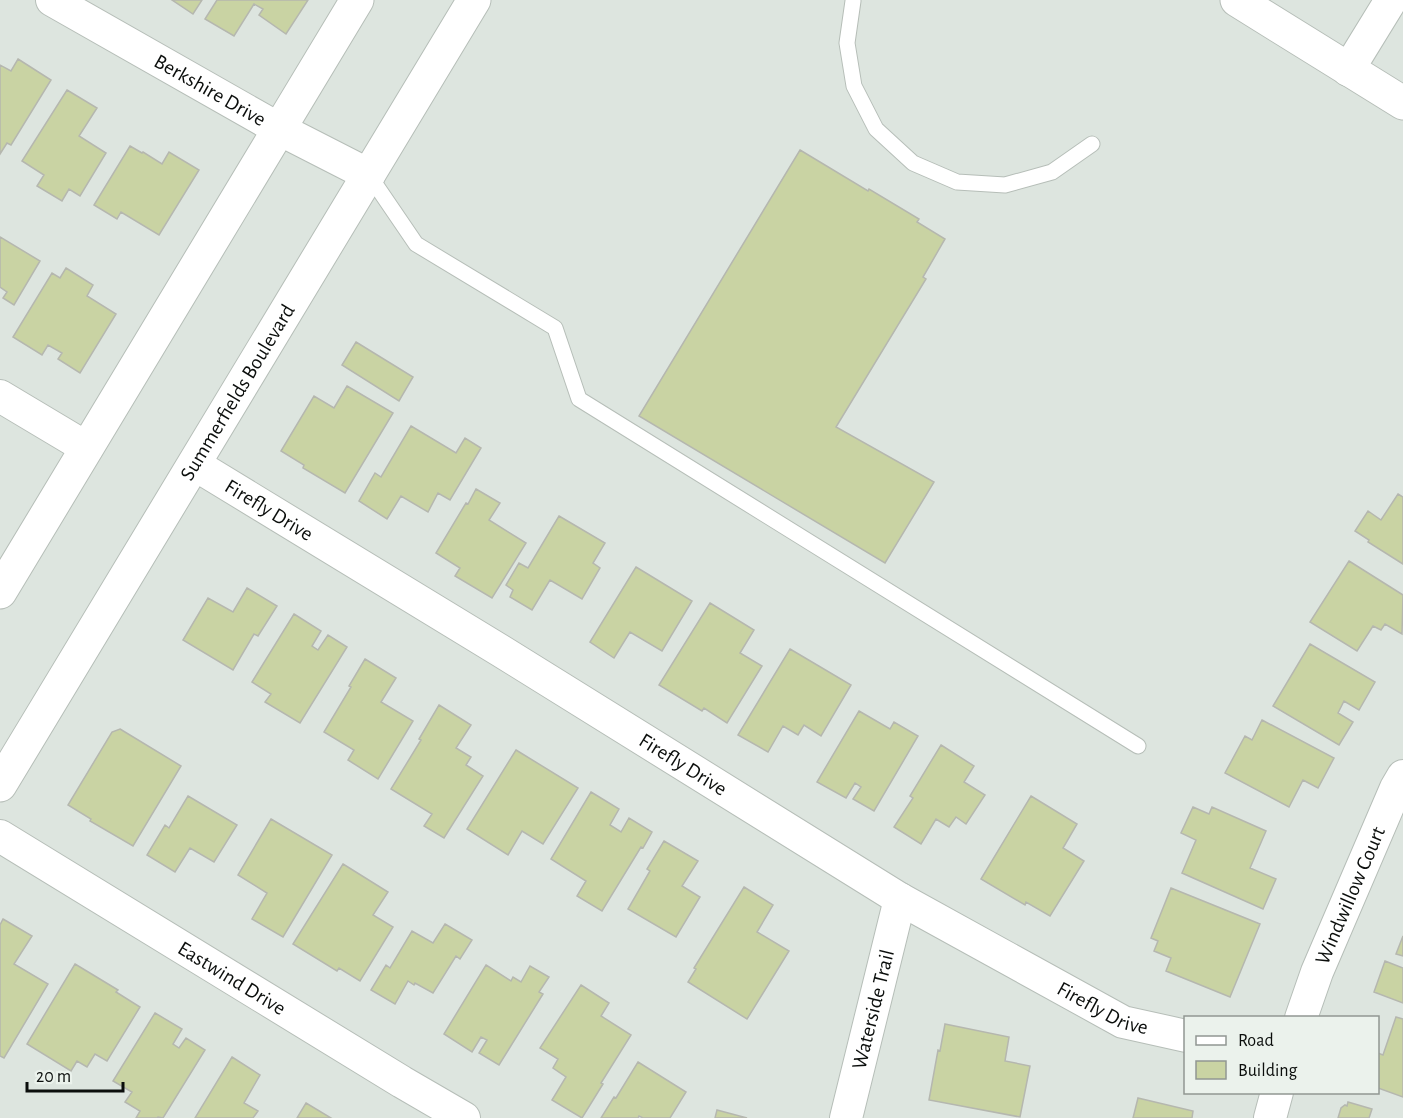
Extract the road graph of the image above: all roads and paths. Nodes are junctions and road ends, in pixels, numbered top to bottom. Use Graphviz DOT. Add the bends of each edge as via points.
graph roads {
  1 [pos="52,0"];
  2 [pos="357,0"];
  3 [pos="474,0"];
  4 [pos="1237,0"];
  5 [pos="1391,0"];
  6 [pos="853,1"];
  7 [pos="1348,70"];
  8 [pos="1403,103"];
  9 [pos="279,129"];
  10 [pos="1092,144"];
  11 [pos="369,175"];
  12 [pos="0,396"];
  13 [pos="87,448"];
  14 [pos="194,464"];
  15 [pos="0,592"];
  16 [pos="1138,746"];
  17 [pos="1403,776"];
  18 [pos="0,785"];
  19 [pos="0,836"];
  20 [pos="900,899"];
  21 [pos="1301,1016"];
  22 [pos="1184,1036"];
  23 [pos="1276,1094"];
  24 [pos="464,1118"];
  25 [pos="846,1118"];
  26 [pos="1270,1118"];
  1 -- 9 [label="street, Berkshire Drive"];
  2 -- 9 [label="street"];
  3 -- 11 [label="street, Summerfields Boulevard"];
  4 -- 7 [label="street"];
  5 -- 7 [label="street"];
  6 -- 10 [label="lane" via="847,43 854,86 876,129 913,163 957,182 1005,185 1052,172"];
  7 -- 8 [label="street"];
  9 -- 11 [label="street, Berkshire Drive"];
  9 -- 13 [label="street"];
  11 -- 14 [label="street, Summerfields Boulevard"];
  11 -- 16 [label="lane" via="416,244 555,328 579,399"];
  12 -- 13 [label="street"];
  13 -- 15 [label="street"];
  14 -- 18 [label="street, Summerfields Boulevard"];
  14 -- 20 [label="street, Firefly Drive"];
  17 -- 21 [label="street, Windwillow Court"];
  19 -- 24 [label="street, Eastwind Drive"];
  20 -- 22 [label="street, Firefly Drive" via="1123,1022"];
  20 -- 25 [label="street, Waterside Trail"];
  23 -- 26 [label="street"];
}
